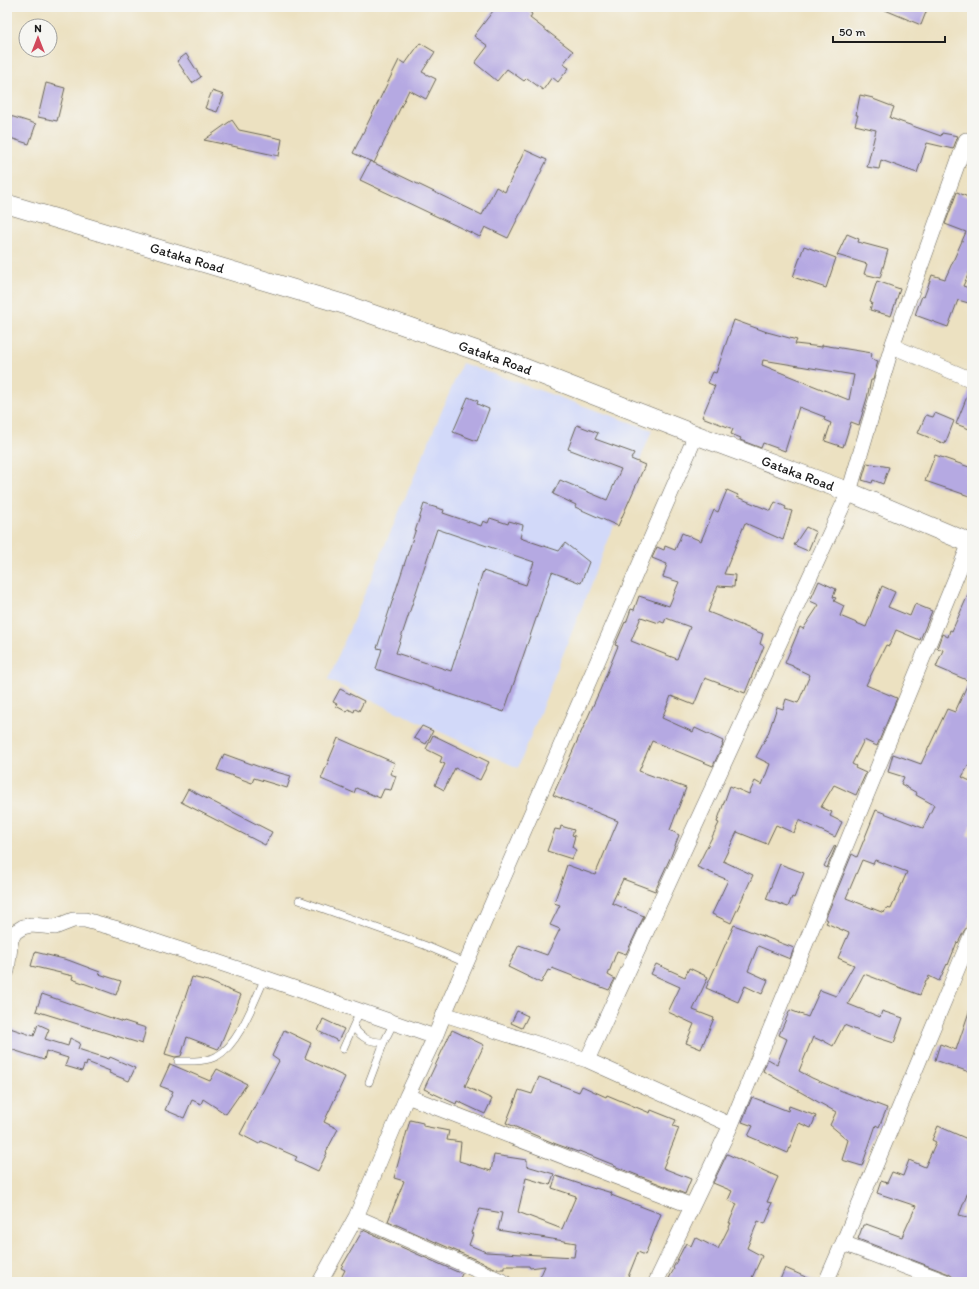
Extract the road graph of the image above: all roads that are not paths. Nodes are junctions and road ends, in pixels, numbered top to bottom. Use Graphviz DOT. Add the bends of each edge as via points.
graph roads {
  1 [pos="966,140"];
  2 [pos="7,204"];
  3 [pos="892,346"];
  4 [pos="972,380"];
  5 [pos="696,435"];
  6 [pos="849,492"];
  7 [pos="971,543"];
  8 [pos="299,900"];
  9 [pos="972,934"];
  10 [pos="466,963"];
  11 [pos="7,971"];
  12 [pos="265,978"];
  13 [pos="360,1011"];
  14 [pos="444,1014"];
  15 [pos="394,1022"];
  16 [pos="353,1027"];
  17 [pos="435,1037"];
  18 [pos="384,1042"];
  19 [pos="343,1049"];
  20 [pos="587,1060"];
  21 [pos="178,1061"];
  22 [pos="369,1082"];
  23 [pos="408,1096"];
  24 [pos="731,1124"];
  25 [pos="692,1206"];
  26 [pos="356,1217"];
  27 [pos="843,1243"];
  28 [pos="320,1282"];
  29 [pos="504,1282"];
  30 [pos="656,1282"];
  31 [pos="826,1282"];
  32 [pos="946,1282"];
  1 -- 3 [label="street"];
  2 -- 5 [label="street, Gataka Road" via="343,304 509,362"];
  3 -- 4 [label="street"];
  3 -- 6 [label="street"];
  5 -- 6 [label="street, Gataka Road"];
  5 -- 10 [label="street"];
  6 -- 7 [label="street, Gataka Road"];
  6 -- 20 [label="street"];
  7 -- 24 [label="street"];
  8 -- 10 [label="lane" via="424,945"];
  9 -- 27 [label="street"];
  10 -- 14 [label="street"];
  11 -- 12 [label="street" via="11,939 15,932 31,925 54,927 79,919 118,929"];
  12 -- 13 [label="street"];
  12 -- 21 [label="lane" via="232,1044 218,1056 200,1061"];
  13 -- 15 [label="street"];
  13 -- 16 [label="lane"];
  14 -- 17 [label="street"];
  14 -- 20 [label="street"];
  15 -- 17 [label="street"];
  15 -- 18 [label="lane"];
  16 -- 18 [label="lane" via="366,1039"];
  16 -- 19 [label="lane"];
  17 -- 23 [label="street"];
  18 -- 22 [label="lane"];
  20 -- 24 [label="street"];
  23 -- 25 [label="street"];
  23 -- 26 [label="street"];
  24 -- 25 [label="street"];
  25 -- 30 [label="street"];
  26 -- 28 [label="street"];
  26 -- 29 [label="street"];
  27 -- 31 [label="street"];
  27 -- 32 [label="street"];
}
